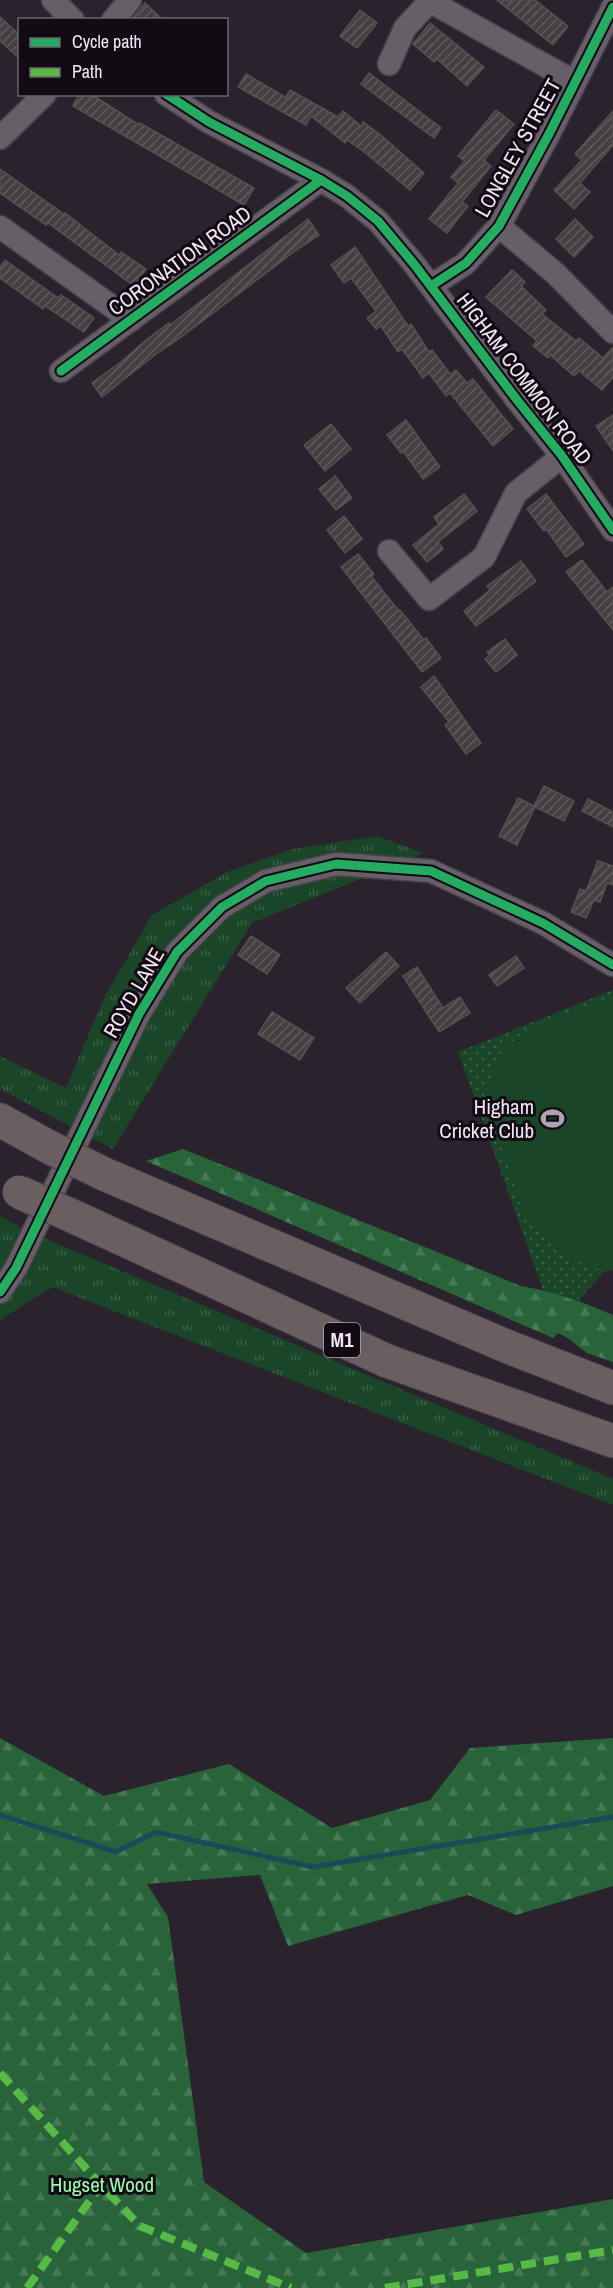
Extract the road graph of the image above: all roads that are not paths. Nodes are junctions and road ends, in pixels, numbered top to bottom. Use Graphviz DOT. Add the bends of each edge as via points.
graph roads {
  1 [pos="53,0"];
  2 [pos="130,0"];
  3 [pos="431,1"];
  4 [pos="613,7"];
  5 [pos="71,18"];
  6 [pos="115,18"];
  7 [pos="389,64"];
  8 [pos="575,82"];
  9 [pos="43,96"];
  10 [pos="169,96"];
  11 [pos="0,138"];
  12 [pos="321,180"];
  13 [pos="499,226"];
  14 [pos="0,227"];
  15 [pos="431,286"];
  16 [pos="608,317"];
  17 [pos="130,320"];
  18 [pos="61,371"];
  19 [pos="562,456"];
  20 [pos="613,530"];
  21 [pos="389,551"];
  22 [pos="613,964"];
  23 [pos="0,1120"];
  24 [pos="9,1187"];
  25 [pos="0,1292"];
  26 [pos="613,1388"];
  27 [pos="613,1441"];
  1 -- 5 [label="street"];
  2 -- 6 [label="street"];
  3 -- 7 [label="street" via="405,28"];
  3 -- 8 [label="street"];
  4 -- 8 [label="street, LONGLEY STREET"];
  8 -- 13 [label="street, LONGLEY STREET"];
  9 -- 11 [label="street"];
  10 -- 12 [label="street, HIGHAM COMMON ROAD" via="209,122"];
  12 -- 15 [label="street, HIGHAM COMMON ROAD" via="347,195 378,221"];
  12 -- 17 [label="street, CORONATION ROAD"];
  13 -- 15 [label="street, LONGLEY STREET" via="466,263"];
  13 -- 16 [label="street"];
  14 -- 17 [label="street"];
  15 -- 19 [label="street, HIGHAM COMMON ROAD"];
  17 -- 18 [label="street, CORONATION ROAD"];
  19 -- 20 [label="street, HIGHAM COMMON ROAD"];
  19 -- 21 [label="street" via="516,494 484,557 429,599"];
  22 -- 25 [label="street, ROYD LANE" via="543,923 431,871 336,864 266,881 222,908 177,952 139,1014 16,1268"];
  23 -- 26 [label="highway, bridge" via="104,1174"];
  24 -- 27 [label="highway, M1, bridge" via="387,1361"];
}
